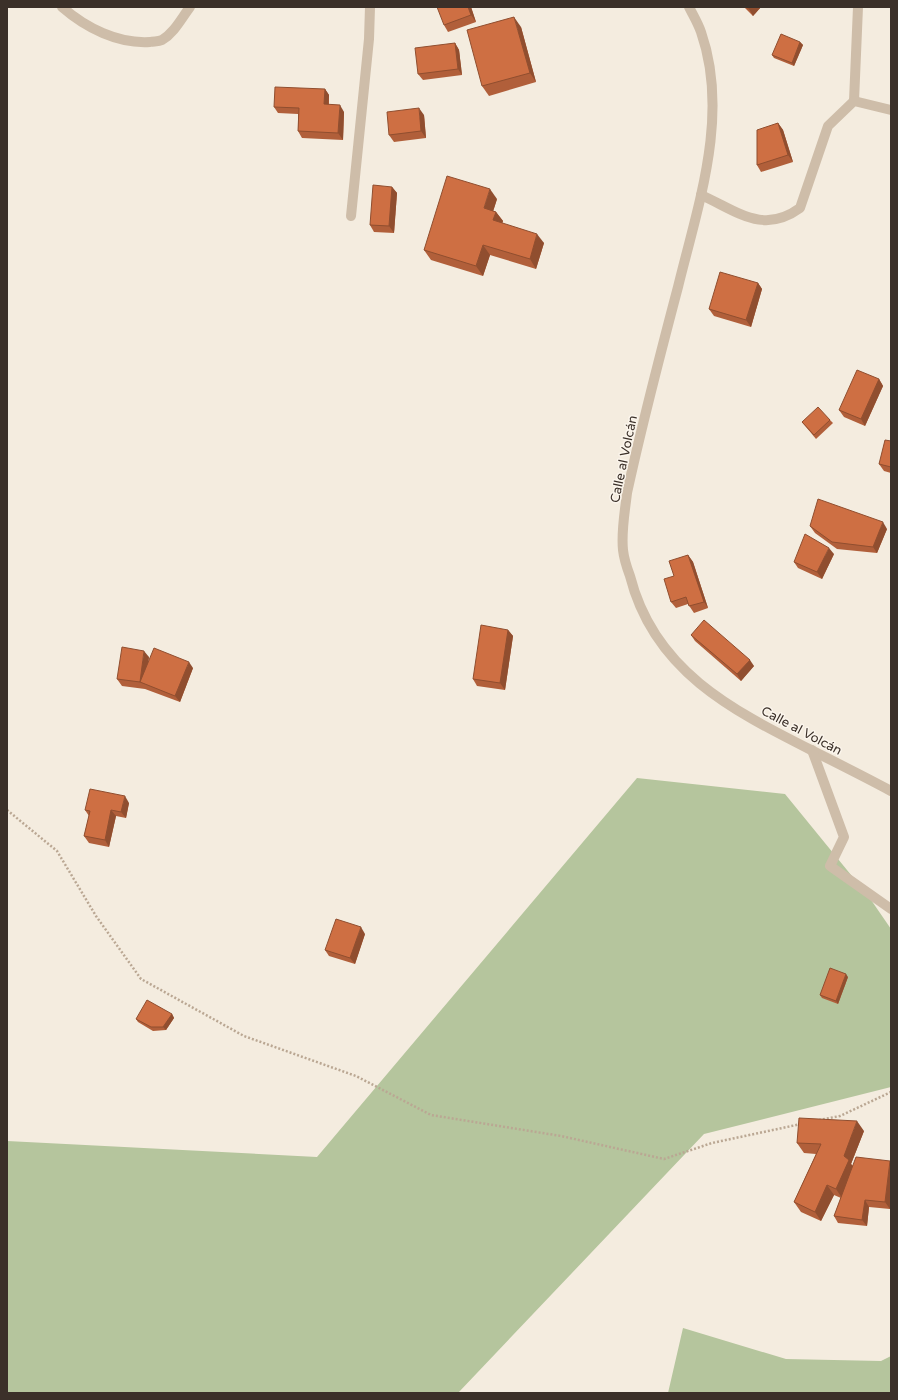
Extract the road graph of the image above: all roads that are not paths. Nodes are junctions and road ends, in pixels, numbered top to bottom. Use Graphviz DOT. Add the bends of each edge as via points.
graph roads {
  1 [pos="62,7"];
  2 [pos="190,7"];
  3 [pos="370,7"];
  4 [pos="689,7"];
  5 [pos="858,7"];
  6 [pos="854,101"];
  7 [pos="891,110"];
  8 [pos="701,195"];
  9 [pos="351,216"];
  10 [pos="812,750"];
  11 [pos="891,791"];
  12 [pos="891,909"];
  1 -- 2 [label="street" via="107,36 136,43 160,41 171,33"];
  3 -- 9 [label="street"];
  4 -- 8 [label="street, Calle al Volcán" via="703,38 712,89 712,127"];
  5 -- 6 [label="street"];
  6 -- 7 [label="street"];
  6 -- 8 [label="street" via="828,126 800,208 789,216 778,220 756,221"];
  8 -- 10 [label="street, Calle al Volcán" via="627,492 622,532 623,551 632,587 645,618 681,668 717,697 765,727"];
  10 -- 11 [label="street, Calle al Volcán"];
  10 -- 12 [label="street" via="844,837 830,866"];
}
